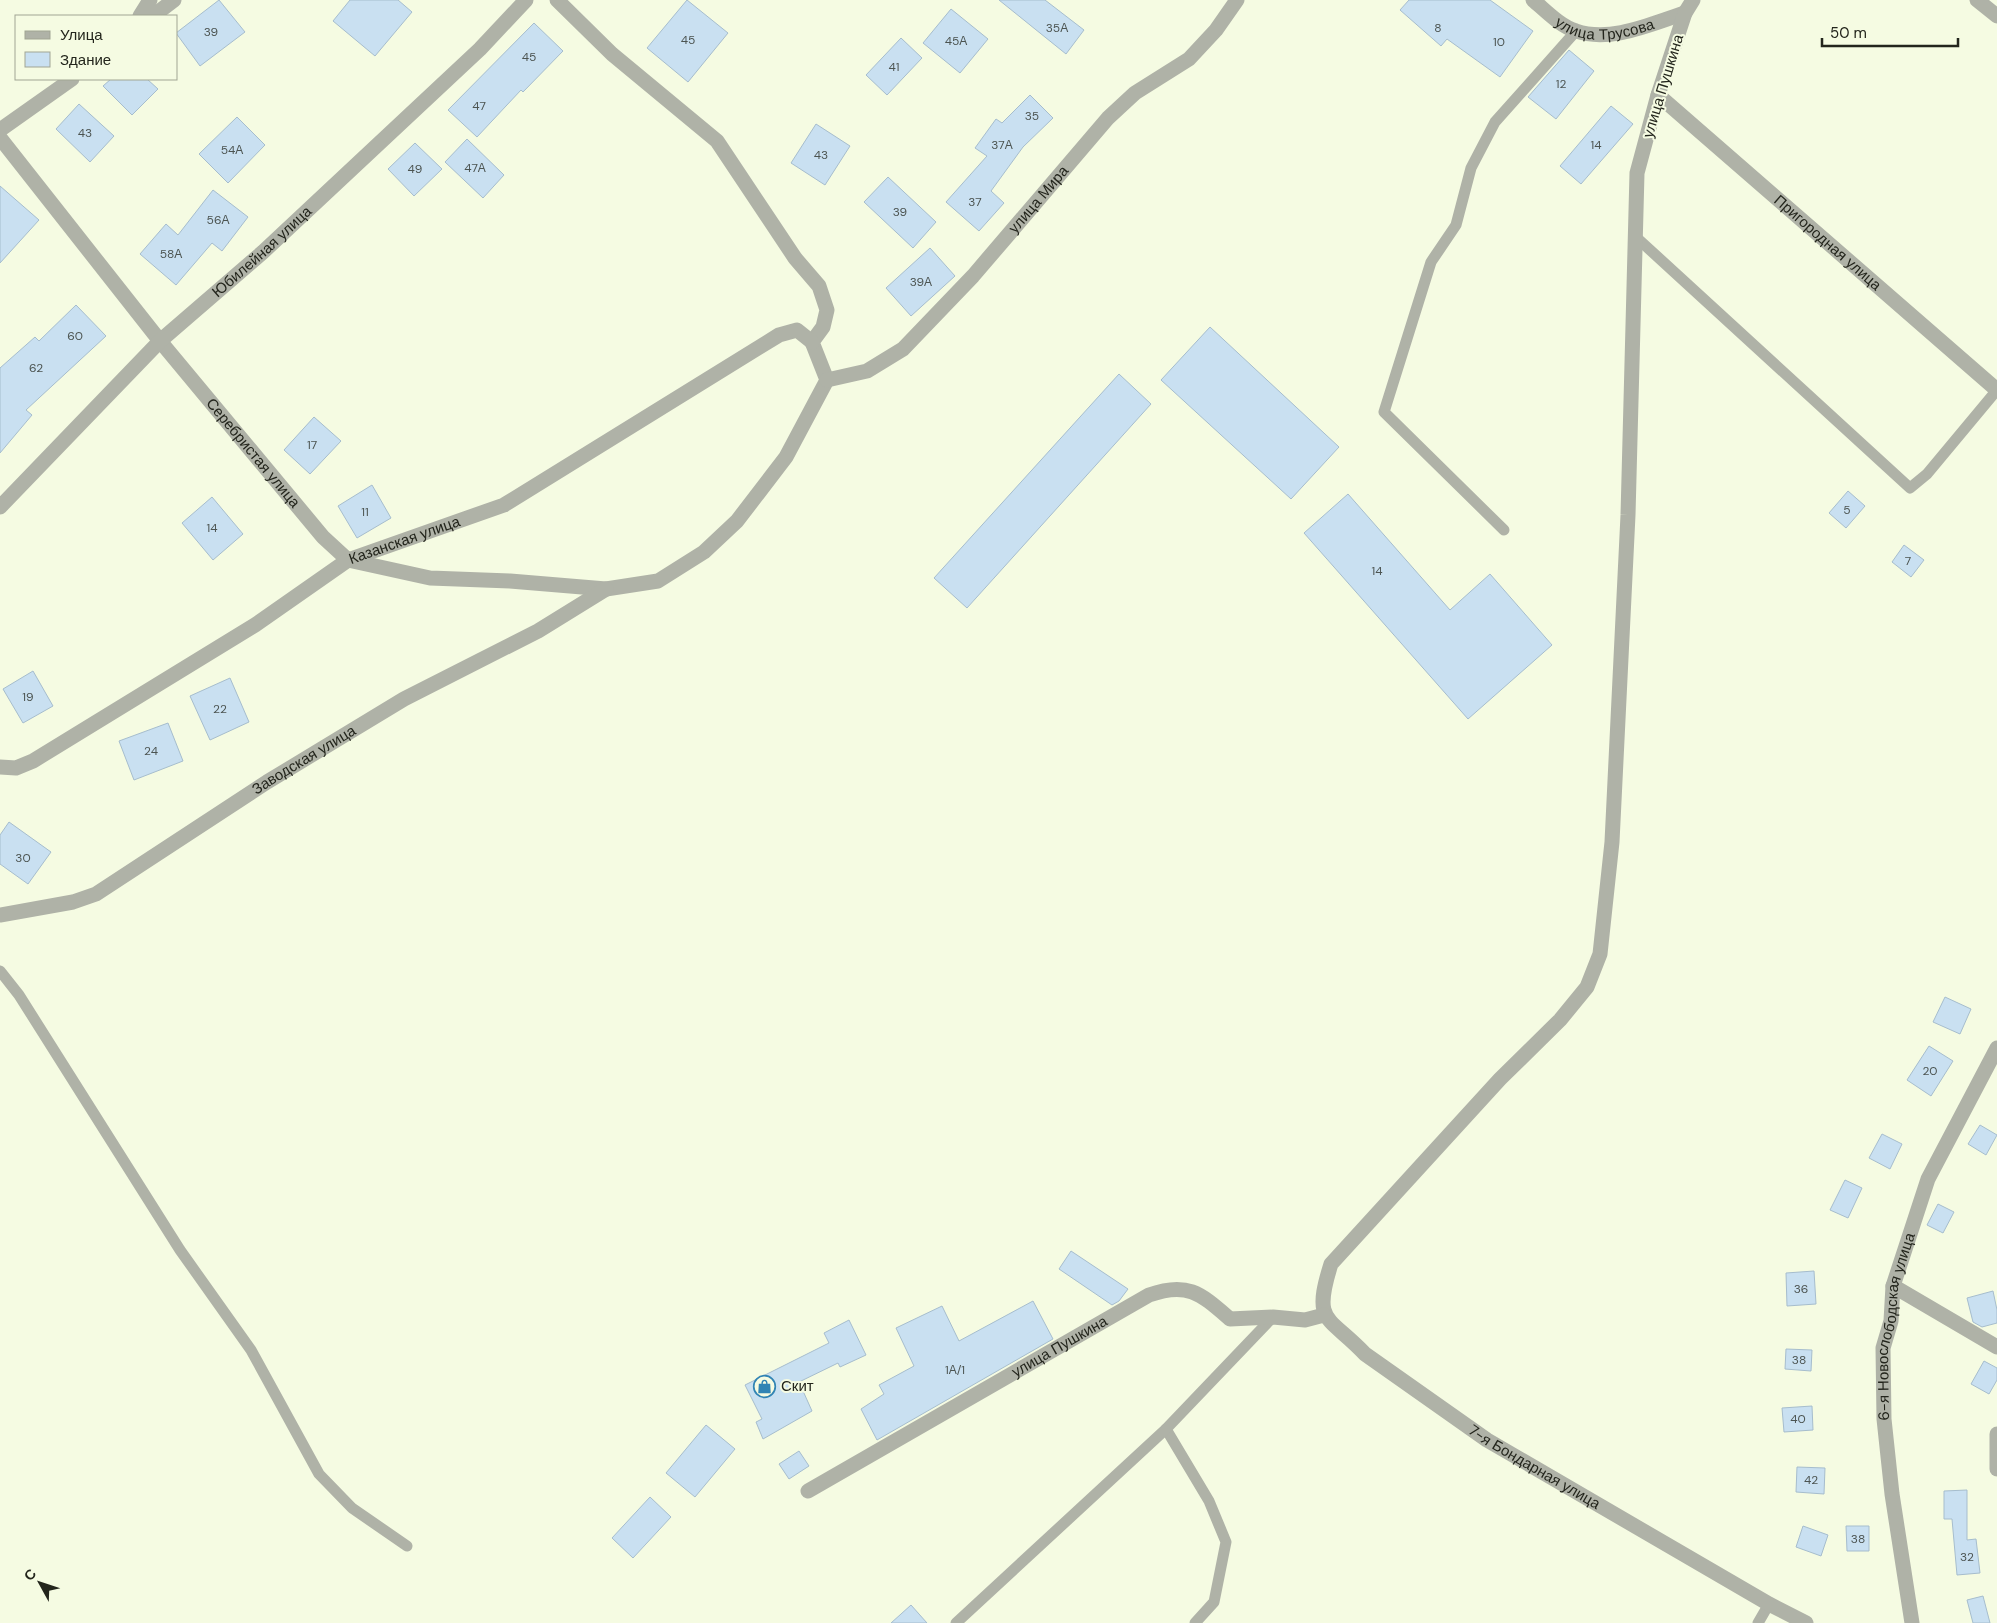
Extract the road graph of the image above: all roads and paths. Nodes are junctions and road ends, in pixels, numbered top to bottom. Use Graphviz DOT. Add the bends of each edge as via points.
graph roads {
  1 [pos="150,0"];
  2 [pos="174,0"];
  3 [pos="526,0"];
  4 [pos="557,0"];
  5 [pos="1237,0"];
  6 [pos="1532,0"];
  7 [pos="1976,0"];
  8 [pos="1689,7"];
  9 [pos="141,15"];
  10 [pos="154,15"];
  11 [pos="1997,16"];
  12 [pos="1576,31"];
  13 [pos="71,80"];
  14 [pos="1658,95"];
  15 [pos="0,130"];
  16 [pos="0,138"];
  17 [pos="1636,238"];
  18 [pos="160,341"];
  19 [pos="812,342"];
  20 [pos="827,380"];
  21 [pos="1997,390"];
  22 [pos="0,507"];
  23 [pos="1504,530"];
  24 [pos="348,560"];
  25 [pos="606,589"];
  26 [pos="0,767"];
  27 [pos="0,915"];
  28 [pos="0,971"];
  29 [pos="1997,1048"];
  30 [pos="1893,1286"];
  31 [pos="1324,1315"];
  32 [pos="1273,1317"];
  33 [pos="1997,1347"];
  34 [pos="1166,1429"];
  35 [pos="1997,1434"];
  36 [pos="1997,1470"];
  37 [pos="808,1490"];
  38 [pos="407,1546"];
  39 [pos="1769,1604"];
  40 [pos="956,1623"];
  41 [pos="1195,1623"];
  42 [pos="1758,1623"];
  43 [pos="1806,1623"];
  44 [pos="1912,1623"];
  1 -- 9 [label="street"];
  2 -- 10 [label="street"];
  3 -- 18 [label="street, Юбилейная улица" via="480,49 263,252"];
  4 -- 19 [label="street" via="612,54 717,141 795,258 819,286 827,310 823,327"];
  5 -- 20 [label="street, улица Мира" via="1216,30 1189,59 1135,93 1108,118 972,276 903,349 867,371"];
  6 -- 12 [label="street, улица Трусова"];
  7 -- 11 [label="street"];
  8 -- 12 [label="street, улица Трусова" via="1620,32 1593,34"];
  8 -- 14 [label="street, улица Пушкина"];
  12 -- 23 [label="lane" via="1495,122 1471,168 1456,225 1431,262 1384,412"];
  13 -- 15 [label="street"];
  14 -- 17 [label="street, улица Пушкина" via="1637,173"];
  14 -- 21 [label="street, Пригородная улица"];
  16 -- 18 [label="street, Серебристая улица"];
  17 -- 21 [label="lane" via="1910,488 1927,474"];
  17 -- 31 [label="street, улица Пушкина" via="1628,516 1612,842 1600,954 1587,987 1560,1020 1500,1079 1331,1264 1322,1293"];
  18 -- 22 [label="street, Юбилейная улица"];
  18 -- 24 [label="street, Серебристая улица" via="323,537"];
  19 -- 20 [label="street"];
  19 -- 24 [label="street, Казанская улица" via="797,330 779,335 504,505"];
  20 -- 25 [label="street" via="786,456 737,521 717,540 658,581"];
  24 -- 25 [label="street" via="430,578 510,580"];
  24 -- 26 [label="street, Казанская улица" via="255,625 33,761 16,768"];
  25 -- 27 [label="street, Заводская улица" via="538,631 404,699 268,782 96,894 73,902"];
  28 -- 38 [label="lane" via="19,995 180,1250 251,1350 319,1474 352,1508"];
  29 -- 30 [label="street, 6-я Новослободская улица" via="1928,1179"];
  30 -- 33 [label="street"];
  30 -- 44 [label="street, 6-я Новослободская улица" via="1891,1321 1884,1348 1884,1419"];
  31 -- 32 [label="street, улица Пушкина" via="1304,1320"];
  31 -- 39 [label="street, 7-я Бондарная улица" via="1365,1354 1487,1440"];
  32 -- 34 [label="lane"];
  32 -- 37 [label="street, улица Пушкина" via="1230,1319 1202,1295 1182,1288 1166,1289 1150,1295"];
  34 -- 40 [label="lane"];
  34 -- 41 [label="lane" via="1209,1501 1226,1542 1214,1602"];
  35 -- 36 [label="street"];
  39 -- 42 [label="lane"];
  39 -- 43 [label="street, 7-я Бондарная улица"];
}
